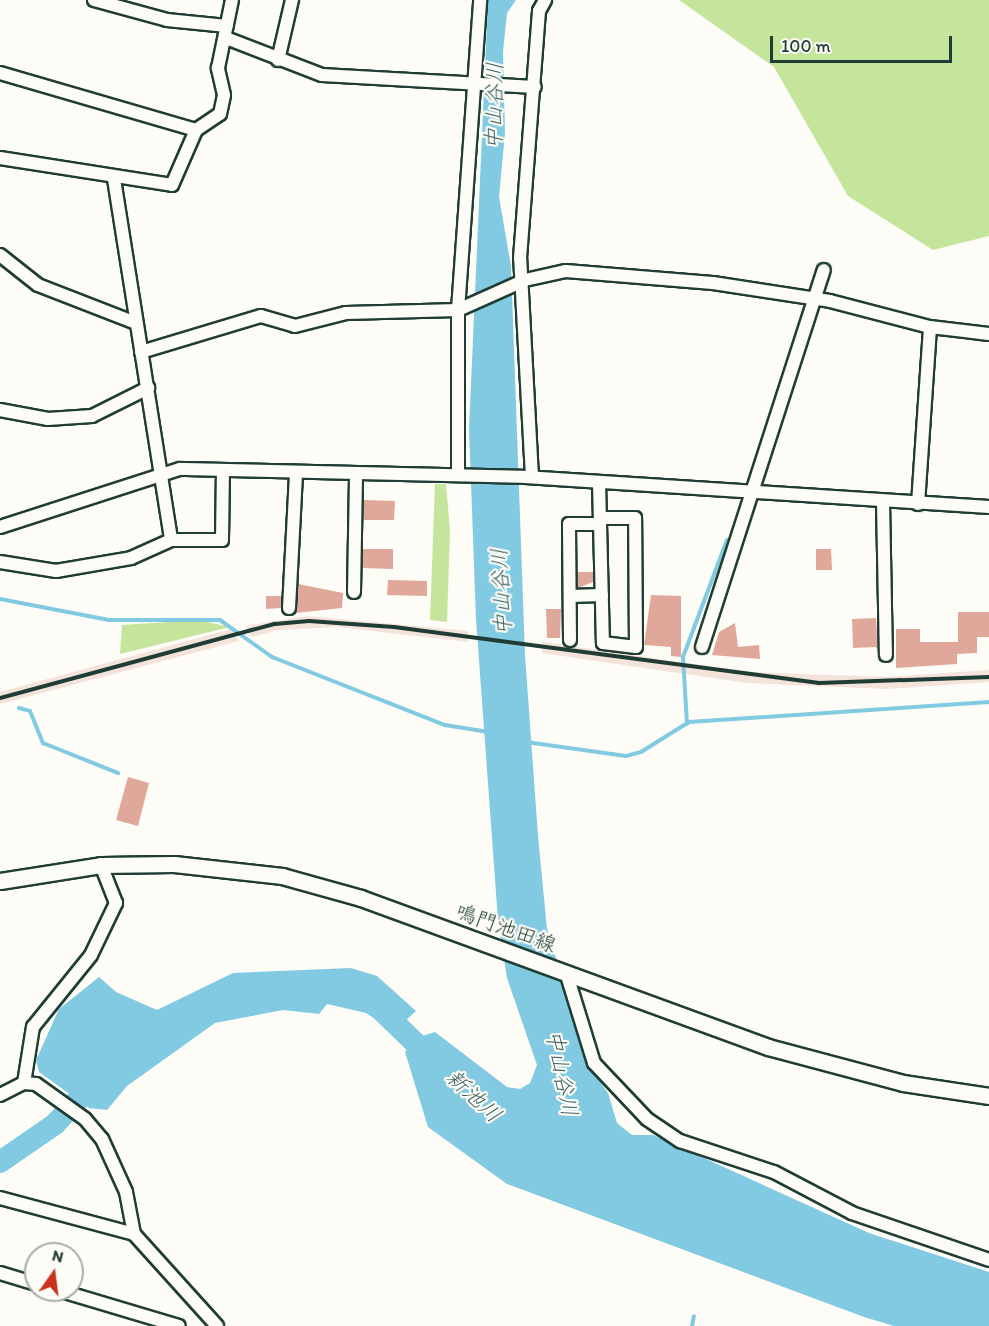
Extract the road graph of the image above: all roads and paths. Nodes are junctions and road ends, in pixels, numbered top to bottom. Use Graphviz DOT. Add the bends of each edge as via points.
graph roads {
  1 [pos="94,0"];
  2 [pos="232,0"];
  3 [pos="292,0"];
  4 [pos="480,0"];
  5 [pos="545,0"];
  6 [pos="226,32"];
  7 [pos="278,60"];
  8 [pos="0,73"];
  9 [pos="476,82"];
  10 [pos="533,87"];
  11 [pos="196,130"];
  12 [pos="0,158"];
  13 [pos="114,179"];
  14 [pos="0,255"];
  15 [pos="824,270"];
  16 [pos="521,282"];
  17 [pos="816,299"];
  18 [pos="463,308"];
  19 [pos="136,323"];
  20 [pos="930,327"];
  21 [pos="989,334"];
  22 [pos="141,352"];
  23 [pos="148,388"];
  24 [pos="0,410"];
  25 [pos="223,471"];
  26 [pos="160,472"];
  27 [pos="296,473"];
  28 [pos="356,474"];
  29 [pos="462,474"];
  30 [pos="529,477"];
  31 [pos="599,482"];
  32 [pos="753,495"];
  33 [pos="883,502"];
  34 [pos="918,504"];
  35 [pos="989,507"];
  36 [pos="600,521"];
  37 [pos="0,527"];
  38 [pos="171,540"];
  39 [pos="0,562"];
  40 [pos="354,592"];
  41 [pos="602,595"];
  42 [pos="570,596"];
  43 [pos="289,608"];
  44 [pos="570,640"];
  45 [pos="702,647"];
  46 [pos="886,656"];
  47 [pos="101,865"];
  48 [pos="0,881"];
  49 [pos="563,971"];
  50 [pos="24,1083"];
  51 [pos="0,1095"];
  52 [pos="989,1095"];
  53 [pos="0,1198"];
  54 [pos="134,1234"];
  55 [pos="989,1260"];
  56 [pos="0,1273"];
  57 [pos="24,1280"];
  58 [pos="84,1298"];
  59 [pos="214,1325"];
  60 [pos="179,1326"];
  1 -- 6 [label="street"];
  2 -- 6 [label="street"];
  3 -- 7 [label="street"];
  4 -- 9 [label="street"];
  5 -- 10 [label="street" via="539,11"];
  6 -- 7 [label="street"];
  6 -- 11 [label="street" via="218,68 224,95 220,114"];
  7 -- 9 [label="street" via="322,75"];
  8 -- 11 [label="street"];
  9 -- 10 [label="street"];
  9 -- 18 [label="street"];
  10 -- 16 [label="street" via="524,173"];
  11 -- 13 [label="street" via="172,184"];
  12 -- 13 [label="street"];
  13 -- 19 [label="street"];
  14 -- 19 [label="street" via="38,285"];
  15 -- 17 [label="street"];
  16 -- 17 [label="street" via="566,271 613,272"];
  16 -- 18 [label="street"];
  16 -- 30 [label="street" via="519,320"];
  17 -- 20 [label="street"];
  17 -- 32 [label="street"];
  18 -- 22 [label="street" via="346,313 295,326 261,316"];
  18 -- 29 [label="street"];
  19 -- 22 [label="street"];
  20 -- 21 [label="street"];
  20 -- 34 [label="street"];
  22 -- 23 [label="street"];
  23 -- 24 [label="street" via="112,409 80,417 48,419"];
  23 -- 26 [label="street"];
  25 -- 26 [label="street"];
  25 -- 27 [label="street"];
  25 -- 38 [label="street" via="222,540"];
  26 -- 37 [label="street"];
  26 -- 38 [label="street"];
  27 -- 28 [label="street"];
  27 -- 43 [label="street"];
  28 -- 29 [label="street"];
  28 -- 40 [label="street"];
  29 -- 30 [label="street"];
  30 -- 31 [label="street"];
  31 -- 32 [label="street"];
  31 -- 36 [label="street"];
  32 -- 33 [label="street"];
  32 -- 45 [label="street"];
  33 -- 34 [label="street"];
  33 -- 46 [label="street"];
  34 -- 35 [label="street"];
  36 -- 41 [label="street"];
  36 -- 41 [label="street" via="635,518 636,647 603,643"];
  36 -- 42 [label="street" via="569,524"];
  38 -- 39 [label="street" via="131,558 56,571"];
  41 -- 42 [label="street"];
  42 -- 44 [label="street"];
  47 -- 48 [label="main road, 鳴門池田線"];
  47 -- 49 [label="main road, 鳴門池田線" via="174,864 282,876"];
  47 -- 50 [label="street" via="116,903 91,955 33,1027"];
  49 -- 52 [label="main road, 鳴門池田線" via="768,1047 903,1083"];
  49 -- 55 [label="street" via="594,1063 647,1119 680,1141 774,1172 852,1213"];
  50 -- 51 [label="street"];
  50 -- 54 [label="street" via="52,1093 85,1119 102,1139 126,1192"];
  53 -- 54 [label="street"];
  54 -- 59 [label="street"];
  56 -- 57 [label="street"];
  58 -- 60 [label="street"];
}
